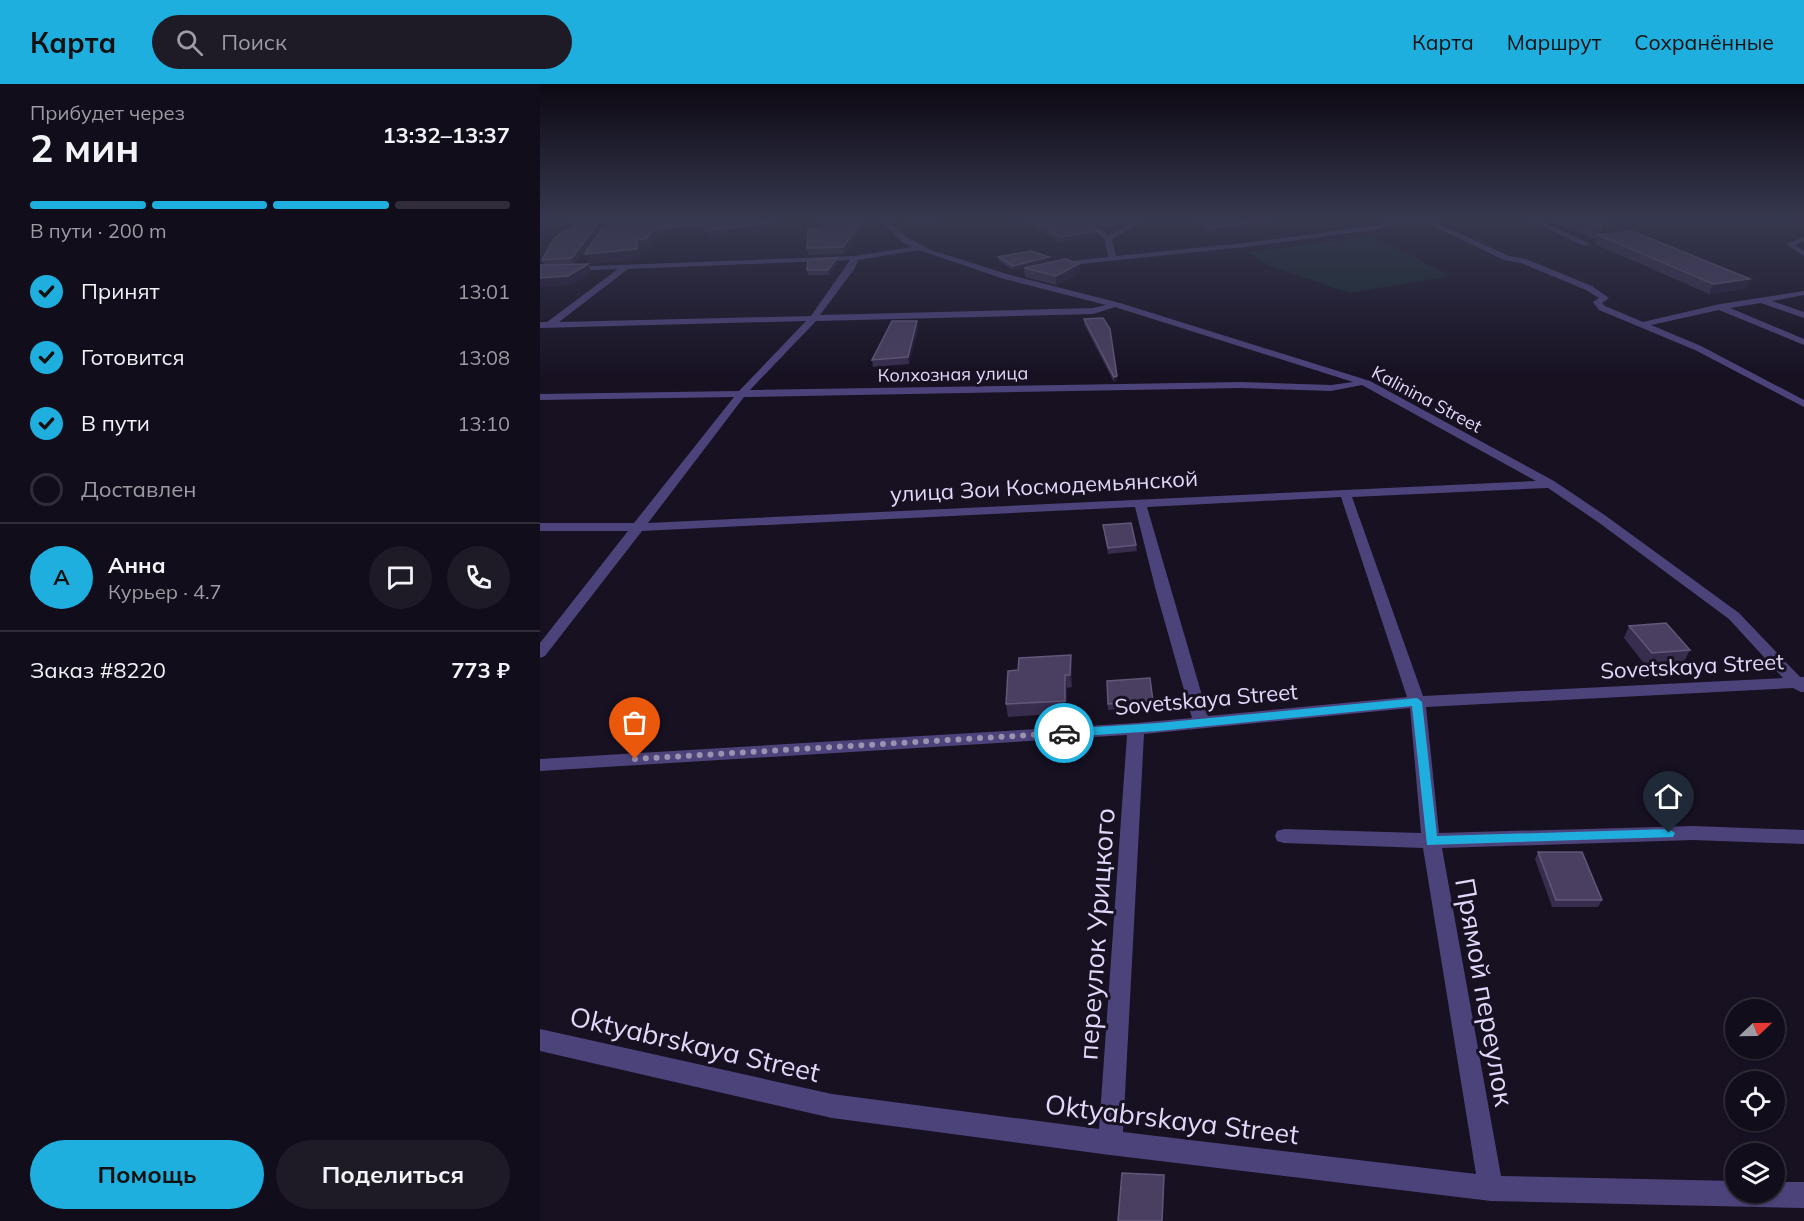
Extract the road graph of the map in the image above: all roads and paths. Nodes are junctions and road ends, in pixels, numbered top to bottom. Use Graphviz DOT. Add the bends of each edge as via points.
graph roads {
  1 [pos="620,271"];
  2 [pos="849,271"];
  3 [pos="989,271"];
  4 [pos="1548,271"];
  5 [pos="1027,272"];
  6 [pos="1007,277"];
  7 [pos="1804,292"];
  8 [pos="1761,300"];
  9 [pos="1117,305"];
  10 [pos="1720,307"];
  11 [pos="1804,315"];
  12 [pos="812,320"];
  13 [pos="1644,324"];
  14 [pos="544,325"];
  15 [pos="1804,342"];
  16 [pos="1367,383"];
  17 [pos="741,394"];
  18 [pos="540,397"];
  19 [pos="1804,404"];
  20 [pos="1550,484"];
  21 [pos="1345,493"];
  22 [pos="1140,502"];
  23 [pos="540,527"];
  24 [pos="638,527"];
  25 [pos="540,653"];
  26 [pos="1802,685"];
  27 [pos="1417,702"];
  28 [pos="1202,723"];
  29 [pos="1136,729"];
  30 [pos="540,765"];
  31 [pos="1284,836"];
  32 [pos="1804,837"];
  33 [pos="1431,841"];
  34 [pos="540,1040"];
  35 [pos="1110,1143"];
  36 [pos="1491,1188"];
  37 [pos="1804,1195"];
  1 -- 14 [label="street"];
  2 -- 12 [label="street"];
  3 -- 6 [label="street, Kalinina Street"];
  4 -- 13 [label="street" via="1605,298 1597,302 1602,308"];
  5 -- 6 [label="street"];
  6 -- 9 [label="street, Kalinina Street"];
  7 -- 8 [label="street"];
  8 -- 10 [label="street"];
  8 -- 11 [label="street"];
  9 -- 12 [label="street" via="1093,311"];
  9 -- 16 [label="street, Kalinina Street"];
  10 -- 13 [label="street"];
  10 -- 15 [label="street"];
  12 -- 14 [label="street"];
  12 -- 17 [label="street"];
  13 -- 19 [label="street"];
  16 -- 17 [label="street, Колхозная улица" via="1331,388 1241,385"];
  16 -- 20 [label="street, Kalinina Street"];
  17 -- 18 [label="street, Колхозная улица"];
  17 -- 24 [label="street"];
  20 -- 21 [label="street, улица Зои Космодемьянской"];
  20 -- 26 [label="street, Kalinina Street" via="1734,616"];
  21 -- 22 [label="street, улица Зои Космодемьянской"];
  21 -- 27 [label="street, Прямой переулок"];
  22 -- 24 [label="street, улица Зои Космодемьянской"];
  22 -- 28 [label="street"];
  23 -- 24 [label="street, улица Зои Космодемьянской"];
  24 -- 25 [label="street"];
  26 -- 27 [label="street, Sovetskaya Street"];
  27 -- 28 [label="street, Sovetskaya Street"];
  27 -- 33 [label="street, Прямой переулок"];
  28 -- 29 [label="street, Sovetskaya Street"];
  29 -- 30 [label="street, Sovetskaya Street"];
  29 -- 35 [label="street, переулок Урицкого"];
  31 -- 33 [label="street"];
  32 -- 33 [label="street" via="1693,832"];
  33 -- 36 [label="street, Прямой переулок"];
  34 -- 35 [label="street, Oktyabrskaya Street" via="832,1106"];
  35 -- 36 [label="street, Oktyabrskaya Street"];
  36 -- 37 [label="street, Oktyabrskaya Street"];
}
